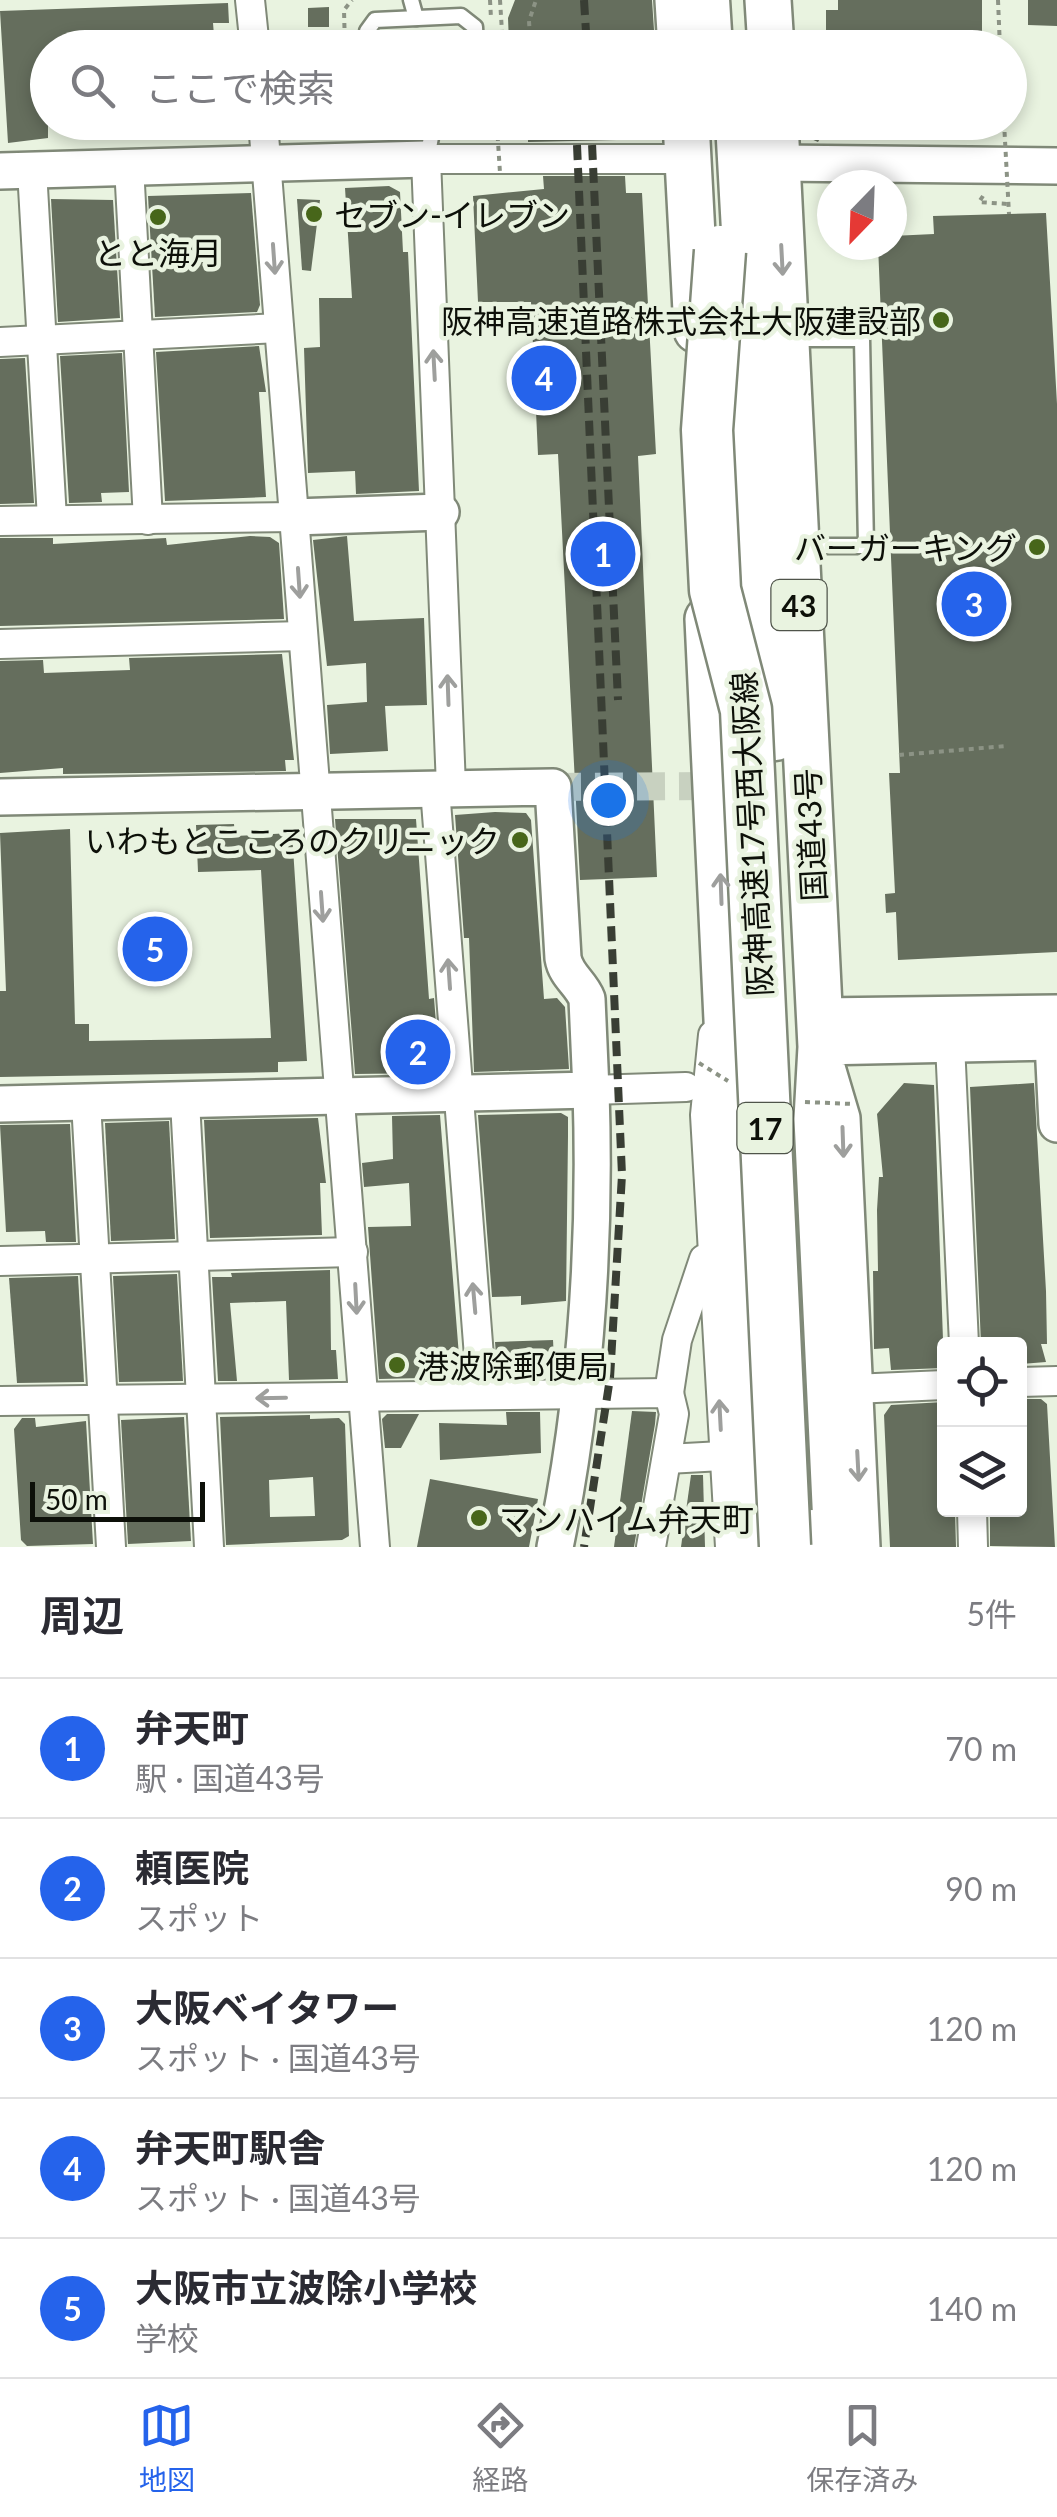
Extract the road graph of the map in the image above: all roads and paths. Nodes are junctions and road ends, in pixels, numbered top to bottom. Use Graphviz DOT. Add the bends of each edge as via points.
graph roads {
  1 [pos="250,0"];
  2 [pos="352,0"];
  3 [pos="411,0"];
  4 [pos="500,0"];
  5 [pos="536,0"];
  6 [pos="678,0"];
  7 [pos="704,0"];
  8 [pos="734,0"];
  9 [pos="768,0"];
  10 [pos="998,0"];
  11 [pos="416,18"];
  12 [pos="253,30"];
  13 [pos="345,30"];
  14 [pos="368,30"];
  15 [pos="475,30"];
  16 [pos="502,30"];
  17 [pos="530,30"];
  18 [pos="680,30"];
  19 [pos="706,30"];
  20 [pos="735,30"];
  21 [pos="769,30"];
  22 [pos="999,30"];
  23 [pos="264,140"];
  24 [pos="399,140"];
  25 [pos="429,140"];
  26 [pos="498,140"];
  27 [pos="699,140"];
  28 [pos="700,140"];
  29 [pos="742,140"];
  30 [pos="1005,140"];
  31 [pos="776,143"];
  32 [pos="266,162"];
  33 [pos="129,166"];
  34 [pos="1057,166"];
  35 [pos="16,171"];
  36 [pos="500,173"];
  37 [pos="1002,196"];
  38 [pos="1008,204"];
  39 [pos="1009,214"];
  40 [pos="278,328"];
  41 [pos="140,338"];
  42 [pos="786,339"];
  43 [pos="40,340"];
  44 [pos="0,342"];
  45 [pos="441,512"];
  46 [pos="294,517"];
  47 [pos="52,520"];
  48 [pos="148,520"];
  49 [pos="0,521"];
  50 [pos="796,546"];
  51 [pos="302,636"];
  52 [pos="0,644"];
  53 [pos="1006,746"];
  54 [pos="898,755"];
  55 [pos="443,788"];
  56 [pos="313,792"];
  57 [pos="0,797"];
  58 [pos="724,986"];
  59 [pos="820,1032"];
  60 [pos="1056,1032"];
  61 [pos="950,1044"];
  62 [pos="693,1075"];
  63 [pos="590,1090"];
  64 [pos="857,1092"];
  65 [pos="458,1093"];
  66 [pos="336,1097"];
  67 [pos="185,1101"];
  68 [pos="86,1102"];
  69 [pos="731,1103"];
  70 [pos="0,1104"];
  71 [pos="811,1110"];
  72 [pos="1057,1124"];
  73 [pos="710,1244"];
  74 [pos="353,1252"];
  75 [pos="191,1256"];
  76 [pos="93,1259"];
  77 [pos="0,1261"];
  78 [pos="964,1337"];
  79 [pos="1057,1381"];
  80 [pos="1027,1382"];
  81 [pos="937,1384"];
  82 [pos="853,1389"];
  83 [pos="668,1392"];
  84 [pos="579,1394"];
  85 [pos="482,1395"];
  86 [pos="361,1396"];
  87 [pos="198,1398"];
  88 [pos="0,1400"];
  89 [pos="102,1400"];
  90 [pos="722,1456"];
  91 [pos="667,1459"];
  92 [pos="972,1517"];
  93 [pos="806,1544"];
  94 [pos="111,1547"];
  95 [pos="209,1547"];
  96 [pos="375,1547"];
  97 [pos="555,1547"];
  98 [pos="651,1547"];
  99 [pos="730,1547"];
  100 [pos="752,1547"];
  101 [pos="862,1547"];
  102 [pos="973,1547"];
  1 -- 12 [label="street"];
  2 -- 13 [label="path" via="344,10"];
  3 -- 11 [label="lane"];
  4 -- 16 [label="path"];
  5 -- 17 [label="path"];
  6 -- 18 [label="highway"];
  7 -- 19 [label="highway"];
  8 -- 20 [label="highway"];
  9 -- 21 [label="highway"];
  10 -- 22 [label="path"];
  11 -- 14 [label="lane" via="375,20"];
  11 -- 15 [label="lane" via="461,16"];
  23 -- 32 [label="street"];
  24 -- 32 [label="street"];
  45 -- 25 [label="street, one-way"];
  26 -- 36 [label="path, bridge"];
  58 -- 27 [label="highway, one-way"];
  28 -- 93 [label="highway, 阪神高速17号西大阪線 / 17, bridge" via="720,250 707,430 715,590 746,710"];
  29 -- 93 [label="highway, 阪神高速17号西大阪線 / 17" via="764,488"];
  30 -- 38 [label="path, bridge"];
  31 -- 34 [label="street"];
  31 -- 42 [label="highway, 国道43号 / 43, one-way"];
  32 -- 33 [label="street"];
  32 -- 40 [label="street, one-way"];
  33 -- 35 [label="street"];
  33 -- 41 [label="street"];
  35 -- 43 [label="street"];
  37 -- 38 [label="path" via="980,196 979,202"];
  38 -- 39 [label="path, bridge"];
  40 -- 41 [label="street"];
  40 -- 46 [label="street"];
  41 -- 43 [label="street"];
  41 -- 48 [label="street"];
  42 -- 50 [label="highway, 国道43号 / 43"];
  42 -- 50 [label="lane" via="862,338 866,546"];
  43 -- 44 [label="street"];
  43 -- 47 [label="street"];
  45 -- 46 [label="street"];
  55 -- 45 [label="street, one-way"];
  46 -- 48 [label="street"];
  46 -- 51 [label="street, one-way"];
  47 -- 48 [label="street"];
  47 -- 49 [label="street"];
  50 -- 59 [label="highway, 国道43号 / 43"];
  51 -- 52 [label="street"];
  51 -- 56 [label="street"];
  53 -- 54 [label="path"];
  55 -- 56 [label="street"];
  55 -- 63 [label="street" via="553,788 562,958 587,1000"];
  65 -- 55 [label="street, one-way"];
  56 -- 57 [label="street"];
  56 -- 66 [label="street, one-way"];
  58 -- 69 [label="highway"];
  58 -- 73 [label="street" via="707,1071"];
  59 -- 60 [label="street"];
  59 -- 61 [label="street"];
  59 -- 71 [label="highway, 国道43号 / 43"];
  59 -- 82 [label="street, one-way" via="842,1118"];
  60 -- 61 [label="street"];
  60 -- 72 [label="street"];
  61 -- 78 [label="street"];
  62 -- 63 [label="street"];
  62 -- 69 [label="path, bridge"];
  63 -- 65 [label="street"];
  63 -- 84 [label="street" via="592,1258"];
  64 -- 71 [label="path, bridge" via="854,1104"];
  65 -- 66 [label="street"];
  85 -- 65 [label="street, one-way"];
  66 -- 67 [label="street"];
  66 -- 74 [label="street" via="344,1111"];
  67 -- 68 [label="street"];
  67 -- 75 [label="street"];
  68 -- 70 [label="street"];
  68 -- 76 [label="street"];
  69 -- 100 [label="highway"];
  71 -- 93 [label="highway, 国道43号 / 43"];
  73 -- 83 [label="street" via="677,1340"];
  90 -- 73 [label="street, one-way"];
  74 -- 75 [label="street"];
  74 -- 86 [label="street, one-way"];
  75 -- 76 [label="street"];
  75 -- 87 [label="street"];
  76 -- 77 [label="street"];
  76 -- 89 [label="street"];
  79 -- 80 [label="street"];
  81 -- 82 [label="street"];
  82 -- 101 [label="street, one-way"];
  83 -- 84 [label="street"];
  83 -- 91 [label="street" via="674,1414"];
  84 -- 85 [label="street"];
  84 -- 97 [label="street"];
  85 -- 86 [label="street"];
  86 -- 87 [label="street, one-way"];
  86 -- 96 [label="street"];
  87 -- 89 [label="street"];
  87 -- 95 [label="street"];
  88 -- 89 [label="street"];
  89 -- 94 [label="street"];
  90 -- 91 [label="street"];
  90 -- 99 [label="street"];
  91 -- 98 [label="street"];
  92 -- 102 [label="street"];
}
